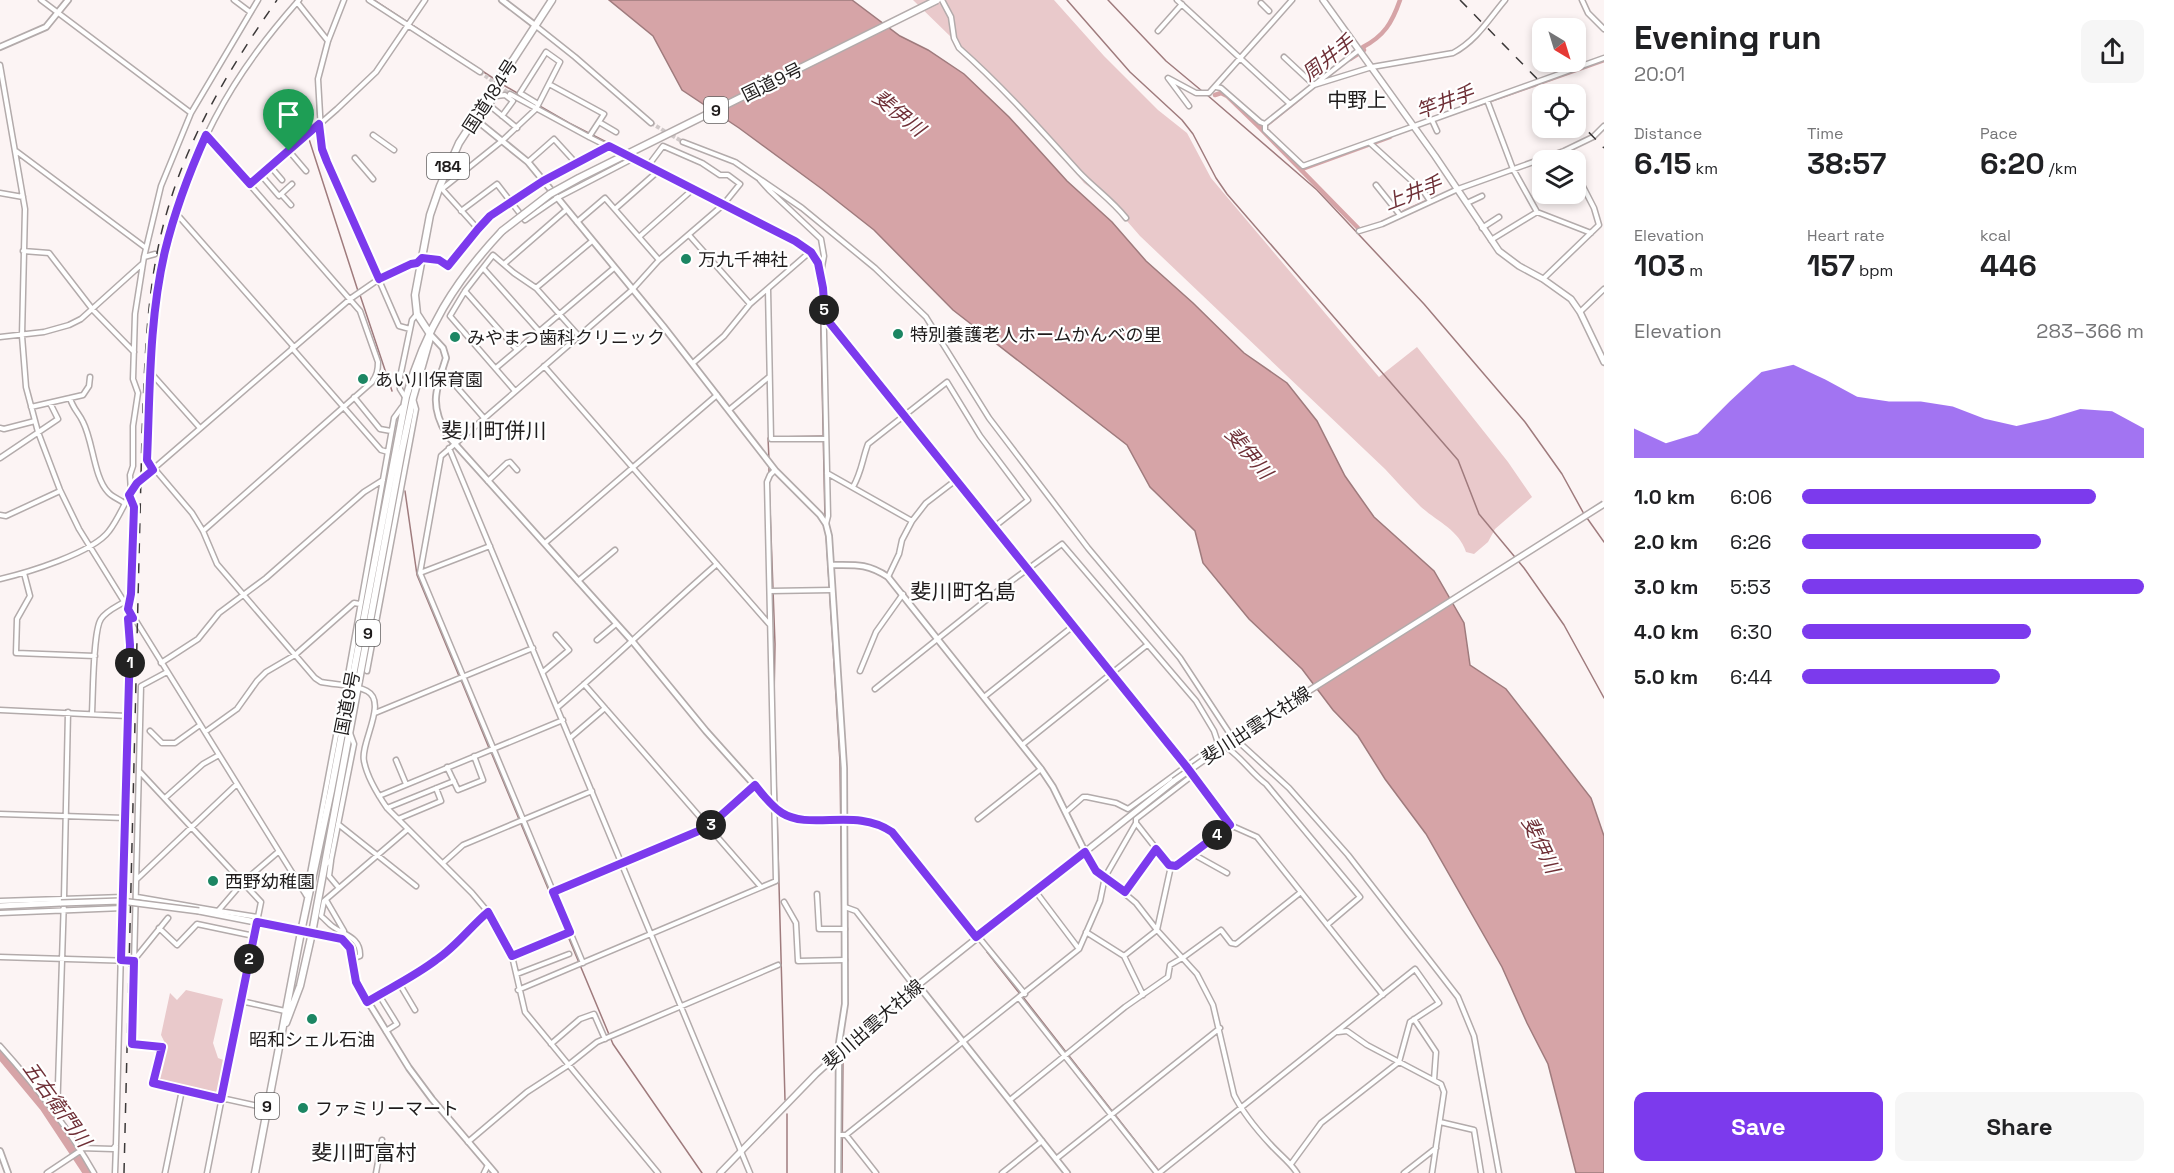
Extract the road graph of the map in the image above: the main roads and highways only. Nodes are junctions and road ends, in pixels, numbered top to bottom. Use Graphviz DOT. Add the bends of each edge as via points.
graph roads {
  1 [pos="552,0"];
  2 [pos="939,0"];
  3 [pos="1323,0"];
  4 [pos="430,334"];
  5 [pos="1604,362"];
  6 [pos="409,398"];
  7 [pos="1604,504"];
  8 [pos="334,790"];
  9 [pos="0,906"];
  10 [pos="301,932"];
  11 [pos="312,933"];
  12 [pos="280,1039"];
  13 [pos="255,1173"];
  14 [pos="720,1173"];
  1 -- 4 [label="highway, 国道184号 / 184" via="459,143 430,215 415,295 417,314"];
  2 -- 4 [label="highway, 国道9号 / 9, bridge" via="579,178 526,211 502,231 462,276"];
  3 -- 5 [label="main road" via="1491,240 1508,259 1571,299"];
  4 -- 6 [label="highway, 国道9号 / 9" via="423,345"];
  6 -- 8 [label="highway, 国道9号 / 9" via="359,688"];
  6 -- 8 [label="highway, 国道9号 / 9" via="385,481"];
  7 -- 14 [label="main road, 斐川出雲大社線, bridge" via="1239,735 1174,782 976,937 839,1051"];
  8 -- 10 [label="highway, 国道9号 / 9"];
  8 -- 11 [label="highway, 国道9号 / 9"];
  9 -- 10 [label="main road, bridge" via="63,900 121,902 258,920"];
  10 -- 11 [label="main road"];
  10 -- 12 [label="highway, 国道9号 / 9"];
  11 -- 12 [label="highway, 国道9号 / 9" via="300,986"];
  12 -- 13 [label="highway, 国道9号 / 9"];
}
